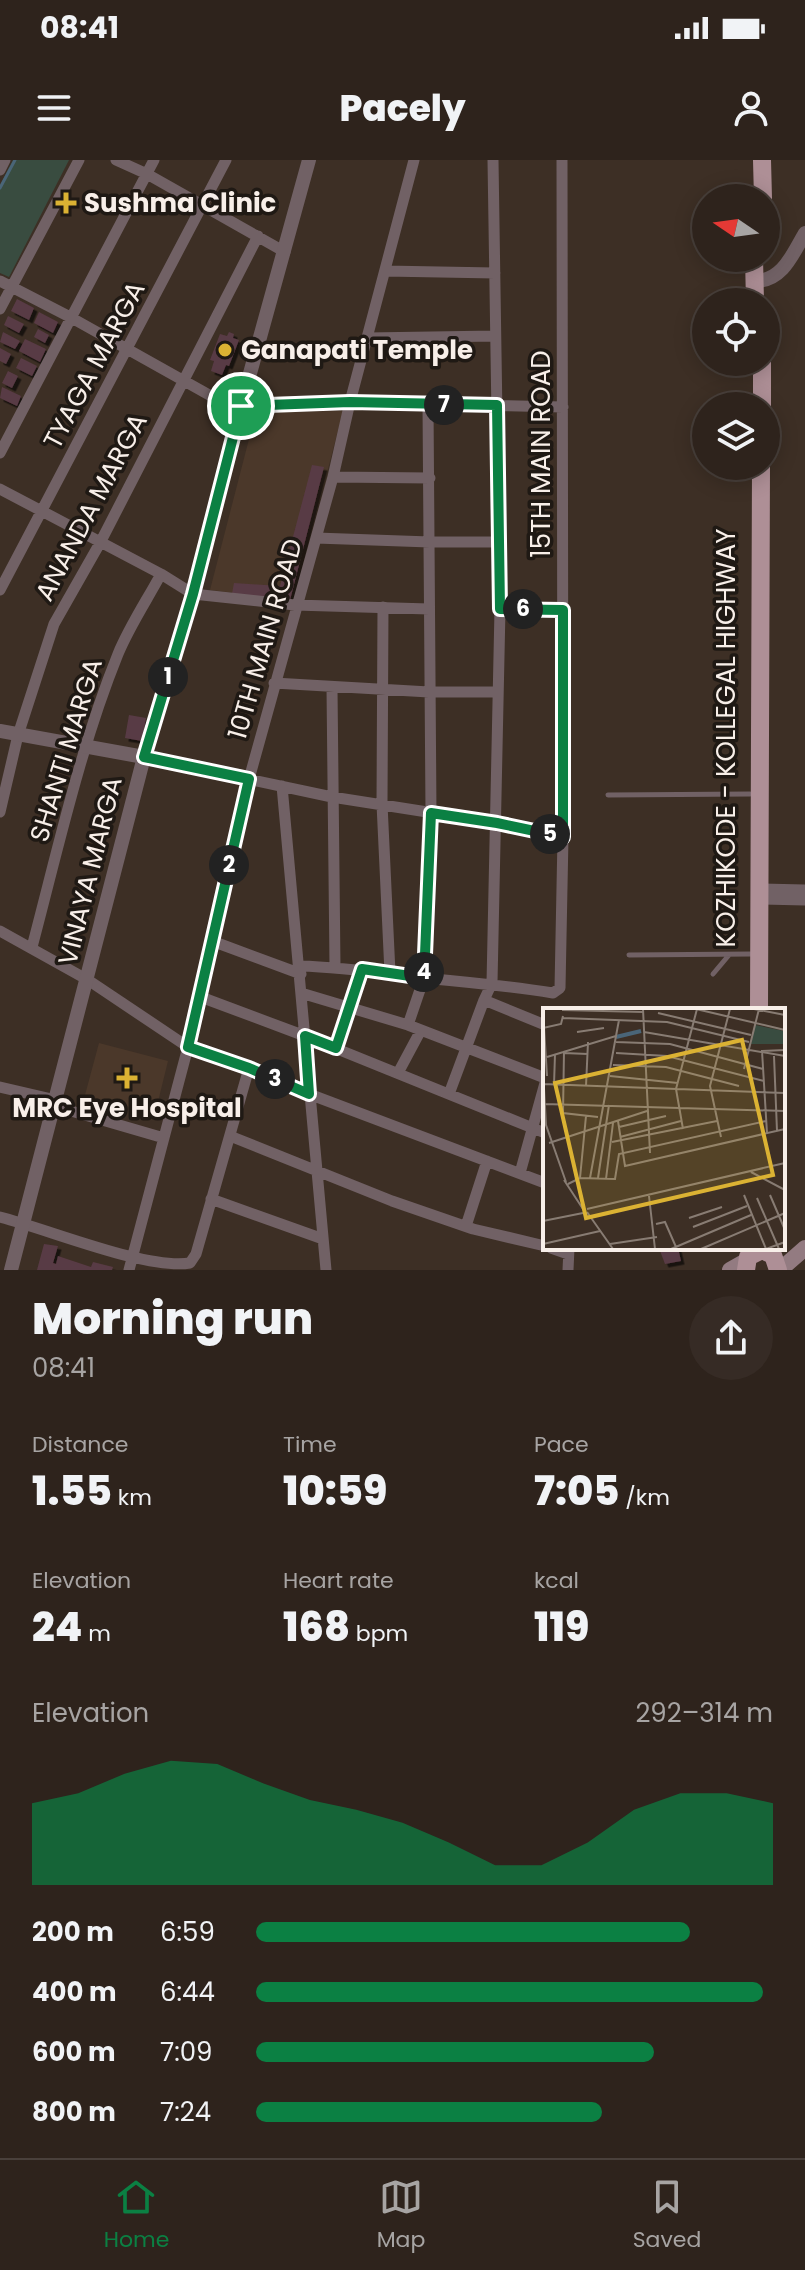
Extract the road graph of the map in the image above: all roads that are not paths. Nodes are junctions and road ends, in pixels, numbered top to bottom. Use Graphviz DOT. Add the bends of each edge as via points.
graph roads {
  1 [pos="5,160"];
  2 [pos="79,160"];
  3 [pos="116,160"];
  4 [pos="154,160"];
  5 [pos="226,160"];
  6 [pos="309,160"];
  7 [pos="414,160"];
  8 [pos="493,160"];
  9 [pos="562,160"];
  10 [pos="753,160"];
  11 [pos="762,160"];
  12 [pos="0,170"];
  13 [pos="147,174"];
  14 [pos="753,184"];
  15 [pos="763,184"];
  16 [pos="204,205"];
  17 [pos="805,233"];
  18 [pos="258,236"];
  19 [pos="285,252"];
  20 [pos="385,271"];
  21 [pos="757,272"];
  22 [pos="761,272"];
  23 [pos="495,273"];
  24 [pos="759,281"];
  25 [pos="6,284"];
  26 [pos="758,288"];
  27 [pos="760,288"];
  28 [pos="0,309"];
  29 [pos="70,317"];
  30 [pos="495,336"];
  31 [pos="367,338"];
  32 [pos="126,348"];
  33 [pos="183,379"];
  34 [pos="350,402"];
  35 [pos="428,405"];
  36 [pos="497,405"];
  37 [pos="241,406"];
  38 [pos="563,407"];
  39 [pos="0,453"];
  40 [pos="333,477"];
  41 [pos="430,478"];
  42 [pos="754,480"];
  43 [pos="761,480"];
  44 [pos="0,489"];
  45 [pos="43,511"];
  46 [pos="316,538"];
  47 [pos="430,542"];
  48 [pos="499,542"];
  49 [pos="100,543"];
  50 [pos="161,574"];
  51 [pos="0,590"];
  52 [pos="193,594"];
  53 [pos="295,605"];
  54 [pos="383,607"];
  55 [pos="429,609"];
  56 [pos="500,609"];
  57 [pos="563,610"];
  58 [pos="274,683"];
  59 [pos="332,688"];
  60 [pos="383,690"];
  61 [pos="429,692"];
  62 [pos="497,692"];
  63 [pos="0,731"];
  64 [pos="18,735"];
  65 [pos="86,747"];
  66 [pos="144,757"];
  67 [pos="249,779"];
  68 [pos="282,786"];
  69 [pos="750,794"];
  70 [pos="608,795"];
  71 [pos="332,797"];
  72 [pos="382,804"];
  73 [pos="0,812"];
  74 [pos="431,813"];
  75 [pos="497,823"];
  76 [pos="563,837"];
  77 [pos="805,890"];
  78 [pos="761,894"];
  79 [pos="805,900"];
  80 [pos="0,931"];
  81 [pos="212,941"];
  82 [pos="32,947"];
  83 [pos="729,954"];
  84 [pos="751,954"];
  85 [pos="629,955"];
  86 [pos="335,967"];
  87 [pos="362,969"];
  88 [pos="300,970"];
  89 [pos="390,973"];
  90 [pos="713,974"];
  91 [pos="424,978"];
  92 [pos="88,980"];
  93 [pos="492,983"];
  94 [pos="301,993"];
  95 [pos="198,996"];
  96 [pos="484,1000"];
  97 [pos="350,1007"];
  98 [pos="751,1008"];
  99 [pos="759,1008"];
  100 [pos="543,1024"];
  101 [pos="408,1025"];
  102 [pos="421,1030"];
  103 [pos="305,1036"];
  104 [pos="465,1046"];
  105 [pos="188,1047"];
  106 [pos="336,1048"];
  107 [pos="249,1068"];
  108 [pos="398,1073"];
  109 [pos="543,1080"];
  110 [pos="0,1087"];
  111 [pos="543,1088"];
  112 [pos="309,1094"];
  113 [pos="449,1094"];
  114 [pos="55,1103"];
  115 [pos="532,1127"];
  116 [pos="543,1132"];
  117 [pos="230,1136"];
  118 [pos="164,1138"];
  119 [pos="487,1161"];
  120 [pos="316,1170"];
  121 [pos="520,1173"];
  122 [pos="543,1182"];
  123 [pos="211,1199"];
  124 [pos="0,1217"];
  125 [pos="24,1223"];
  126 [pos="466,1226"];
  127 [pos="323,1239"];
  128 [pos="543,1245"];
  129 [pos="805,1246"];
  130 [pos="569,1251"];
  131 [pos="760,1259"];
  132 [pos="130,1264"];
  133 [pos="11,1270"];
  134 [pos="326,1270"];
  135 [pos="568,1270"];
  1 -- 12 [label="street"];
  2 -- 25 [label="street"];
  3 -- 13 [label="street"];
  4 -- 13 [label="street"];
  5 -- 16 [label="street, TYAGA MARGA"];
  6 -- 19 [label="street, VINAYA MARGA"];
  7 -- 20 [label="street, 10TH MAIN ROAD"];
  8 -- 23 [label="street"];
  9 -- 38 [label="street, 15TH MAIN ROAD"];
  10 -- 14 [label="main road"];
  11 -- 15 [label="main road"];
  13 -- 16 [label="street"];
  13 -- 29 [label="street"];
  16 -- 18 [label="street"];
  16 -- 32 [label="street, TYAGA MARGA"];
  17 -- 24 [label="street" via="782,270"];
  18 -- 19 [label="street"];
  18 -- 33 [label="street, ANANDA MARGA"];
  19 -- 37 [label="street, VINAYA MARGA"];
  20 -- 23 [label="street"];
  20 -- 31 [label="street, 10TH MAIN ROAD"];
  21 -- 24 [label="main road"];
  22 -- 24 [label="main road"];
  23 -- 30 [label="street"];
  24 -- 26 [label="main road"];
  24 -- 27 [label="main road"];
  25 -- 28 [label="street"];
  25 -- 29 [label="street"];
  29 -- 32 [label="street"];
  29 -- 39 [label="street"];
  30 -- 31 [label="street"];
  30 -- 36 [label="street"];
  31 -- 34 [label="street, 10TH MAIN ROAD"];
  32 -- 33 [label="street"];
  32 -- 45 [label="street, TYAGA MARGA"];
  33 -- 37 [label="street"];
  33 -- 49 [label="street, ANANDA MARGA"];
  34 -- 35 [label="street"];
  34 -- 37 [label="street"];
  34 -- 40 [label="street, 10TH MAIN ROAD"];
  35 -- 36 [label="street"];
  35 -- 41 [label="street"];
  36 -- 38 [label="street"];
  36 -- 48 [label="street"];
  37 -- 52 [label="street, VINAYA MARGA"];
  38 -- 57 [label="street, 15TH MAIN ROAD"];
  40 -- 41 [label="street"];
  40 -- 46 [label="street, 10TH MAIN ROAD"];
  41 -- 47 [label="street"];
  42 -- 69 [label="main road, KOZHIKODE - KOLLEGAL HIGHWAY"];
  43 -- 78 [label="main road"];
  44 -- 45 [label="street"];
  45 -- 49 [label="street"];
  45 -- 51 [label="street, TYAGA MARGA"];
  46 -- 47 [label="street"];
  46 -- 53 [label="street, 10TH MAIN ROAD"];
  47 -- 48 [label="street"];
  47 -- 55 [label="street"];
  48 -- 56 [label="street"];
  49 -- 50 [label="street"];
  49 -- 64 [label="street, ANANDA MARGA" via="54,624"];
  50 -- 52 [label="street"];
  50 -- 65 [label="street, SHANTI MARGA" via="119,651"];
  52 -- 53 [label="street"];
  52 -- 66 [label="street, VINAYA MARGA"];
  53 -- 54 [label="street"];
  53 -- 58 [label="street, 10TH MAIN ROAD"];
  54 -- 55 [label="street"];
  54 -- 60 [label="street"];
  55 -- 61 [label="street"];
  56 -- 57 [label="street"];
  56 -- 62 [label="street"];
  57 -- 76 [label="street, 15TH MAIN ROAD"];
  58 -- 59 [label="street"];
  58 -- 67 [label="street, 10TH MAIN ROAD"];
  59 -- 60 [label="street"];
  59 -- 71 [label="street"];
  60 -- 61 [label="street"];
  60 -- 72 [label="street"];
  61 -- 62 [label="street"];
  61 -- 74 [label="street"];
  62 -- 75 [label="street"];
  63 -- 64 [label="street"];
  64 -- 65 [label="street"];
  64 -- 73 [label="street, ANANDA MARGA"];
  65 -- 66 [label="street"];
  65 -- 82 [label="street, SHANTI MARGA"];
  66 -- 67 [label="street"];
  66 -- 92 [label="street, VINAYA MARGA"];
  67 -- 68 [label="street"];
  67 -- 81 [label="street, 10TH MAIN ROAD"];
  68 -- 71 [label="street"];
  68 -- 88 [label="street"];
  69 -- 70 [label="lane"];
  69 -- 84 [label="main road, KOZHIKODE - KOLLEGAL HIGHWAY"];
  71 -- 72 [label="street"];
  71 -- 86 [label="street"];
  72 -- 74 [label="street"];
  72 -- 89 [label="street"];
  74 -- 75 [label="street"];
  74 -- 91 [label="street"];
  75 -- 76 [label="street"];
  75 -- 93 [label="street"];
  76 -- 93 [label="street, 15TH MAIN ROAD" via="560,988 553,993"];
  77 -- 78 [label="street"];
  78 -- 79 [label="street"];
  78 -- 99 [label="main road"];
  80 -- 82 [label="street"];
  81 -- 88 [label="street"];
  81 -- 95 [label="street, 10TH MAIN ROAD"];
  82 -- 92 [label="street"];
  83 -- 84 [label="lane"];
  83 -- 85 [label="lane"];
  83 -- 90 [label="lane"];
  84 -- 98 [label="main road, KOZHIKODE - KOLLEGAL HIGHWAY"];
  86 -- 87 [label="street"];
  86 -- 88 [label="street"];
  87 -- 89 [label="street"];
  87 -- 97 [label="street"];
  88 -- 94 [label="street"];
  89 -- 91 [label="street"];
  91 -- 93 [label="street"];
  91 -- 101 [label="street"];
  92 -- 105 [label="street"];
  92 -- 114 [label="street, VINAYA MARGA"];
  93 -- 96 [label="street"];
  94 -- 97 [label="street"];
  94 -- 103 [label="street"];
  95 -- 103 [label="street"];
  95 -- 105 [label="street, 10TH MAIN ROAD"];
  96 -- 100 [label="street"];
  96 -- 104 [label="street"];
  97 -- 101 [label="street"];
  97 -- 106 [label="street"];
  101 -- 102 [label="street"];
  102 -- 104 [label="street"];
  102 -- 108 [label="street"];
  103 -- 106 [label="street"];
  103 -- 112 [label="street"];
  104 -- 109 [label="street"];
  104 -- 113 [label="street"];
  105 -- 107 [label="street"];
  105 -- 118 [label="street, 10TH MAIN ROAD"];
  106 -- 108 [label="street"];
  107 -- 112 [label="street"];
  107 -- 117 [label="street"];
  108 -- 113 [label="street"];
  110 -- 114 [label="street"];
  111 -- 115 [label="street"];
  112 -- 119 [label="street"];
  112 -- 120 [label="street"];
  113 -- 115 [label="street"];
  114 -- 118 [label="street"];
  114 -- 125 [label="street, VINAYA MARGA"];
  115 -- 116 [label="street"];
  115 -- 121 [label="street"];
  117 -- 120 [label="street"];
  117 -- 123 [label="street"];
  118 -- 132 [label="street, 10TH MAIN ROAD"];
  119 -- 121 [label="street"];
  119 -- 126 [label="street"];
  120 -- 126 [label="street"];
  120 -- 127 [label="street"];
  121 -- 122 [label="street"];
  123 -- 127 [label="street"];
  123 -- 132 [label="street" via="190,1263"];
  124 -- 125 [label="street"];
  125 -- 132 [label="street"];
  125 -- 133 [label="street, VINAYA MARGA"];
  126 -- 128 [label="street"];
  127 -- 134 [label="street"];
  129 -- 131 [label="main road"];
  130 -- 135 [label="street"];
}
